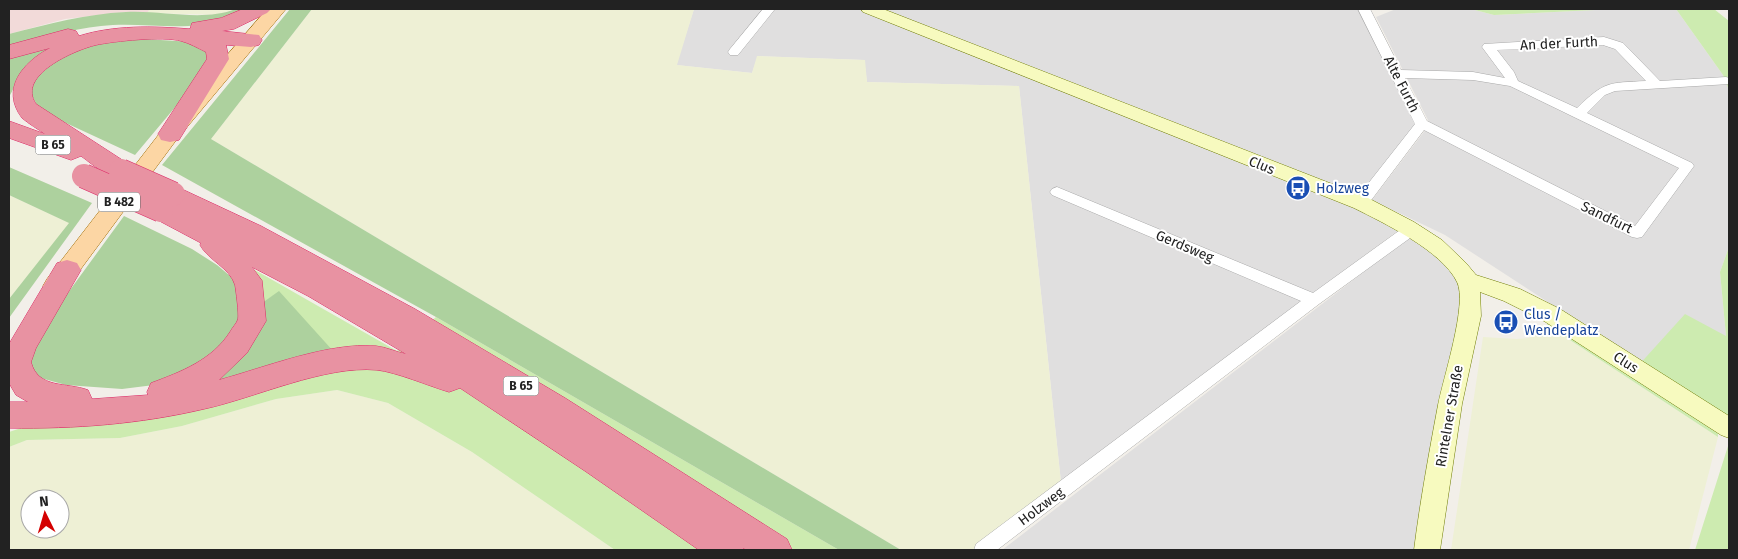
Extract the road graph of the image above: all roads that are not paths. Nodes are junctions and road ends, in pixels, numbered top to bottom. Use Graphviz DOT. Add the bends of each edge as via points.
graph roads {
  1 [pos="260,9"];
  2 [pos="277,9"];
  3 [pos="769,9"];
  4 [pos="869,9"];
  5 [pos="1364,9"];
  6 [pos="193,32"];
  7 [pos="255,35"];
  8 [pos="9,52"];
  9 [pos="734,52"];
  10 [pos="1397,74"];
  11 [pos="1726,81"];
  12 [pos="1513,82"];
  13 [pos="1657,84"];
  14 [pos="1579,114"];
  15 [pos="1422,124"];
  16 [pos="9,129"];
  17 [pos="170,134"];
  18 [pos="9,146"];
  19 [pos="101,167"];
  20 [pos="1056,192"];
  21 [pos="167,202"];
  22 [pos="1361,203"];
  23 [pos="195,229"];
  24 [pos="1412,229"];
  25 [pos="67,270"];
  26 [pos="1469,282"];
  27 [pos="1314,300"];
  28 [pos="9,345"];
  29 [pos="491,394"];
  30 [pos="9,398"];
  31 [pos="72,407"];
  32 [pos="9,415"];
  33 [pos="9,425"];
  34 [pos="1729,428"];
  35 [pos="727,550"];
  36 [pos="775,550"];
  37 [pos="983,550"];
  38 [pos="1427,550"];
  1 -- 6 [label="highway" via="226,24"];
  2 -- 7 [label="main road, B 482"];
  3 -- 9 [label="street"];
  4 -- 22 [label="main road, Clus"];
  5 -- 10 [label="street, Alte Furth"];
  6 -- 7 [label="highway"];
  6 -- 8 [label="highway" via="115,28"];
  6 -- 17 [label="highway" via="217,48 218,59"];
  6 -- 19 [label="highway" via="103,36 61,50 27,75 20,100 24,106"];
  7 -- 17 [label="main road, B 482"];
  10 -- 12 [label="street, Sandfurt" via="1473,76"];
  10 -- 15 [label="street, Alte Furth"];
  11 -- 13 [label="street"];
  12 -- 13 [label="street, An der Furth" via="1488,47 1604,41 1619,46"];
  12 -- 14 [label="street, Sandfurt"];
  13 -- 14 [label="street" via="1606,89"];
  14 -- 15 [label="street, Sandfurt" via="1688,166 1637,233"];
  15 -- 22 [label="street, Alte Furth"];
  16 -- 19 [label="highway, B 65"];
  17 -- 25 [label="main road, B 482"];
  18 -- 19 [label="highway, B 65"];
  19 -- 21 [label="highway, B 65, bridge"];
  19 -- 21 [label="highway, B 65, bridge"];
  20 -- 27 [label="street, Gerdsweg"];
  21 -- 23 [label="highway, B 65"];
  21 -- 36 [label="highway, B 65" via="259,236 372,298 630,453"];
  22 -- 24 [label="main road, Clus"];
  23 -- 29 [label="highway, B 65" via="264,261 372,320"];
  23 -- 31 [label="highway" via="234,263 248,281 252,321 237,345 214,368 168,390"];
  24 -- 26 [label="main road, Clus" via="1458,264"];
  24 -- 27 [label="street, Holzweg"];
  25 -- 28 [label="main road, B 482"];
  25 -- 31 [label="highway" via="16,362 19,374 28,386"];
  26 -- 34 [label="main road, Clus" via="1483,284 1532,303"];
  26 -- 38 [label="main road, Rintelner Straße" via="1470,316 1450,404"];
  27 -- 37 [label="street, Holzweg"];
  29 -- 31 [label="highway" via="378,358 356,358 319,364 229,390 147,408"];
  29 -- 35 [label="highway, B 65"];
  30 -- 31 [label="highway"];
  31 -- 32 [label="highway"];
  31 -- 33 [label="highway"];
}
